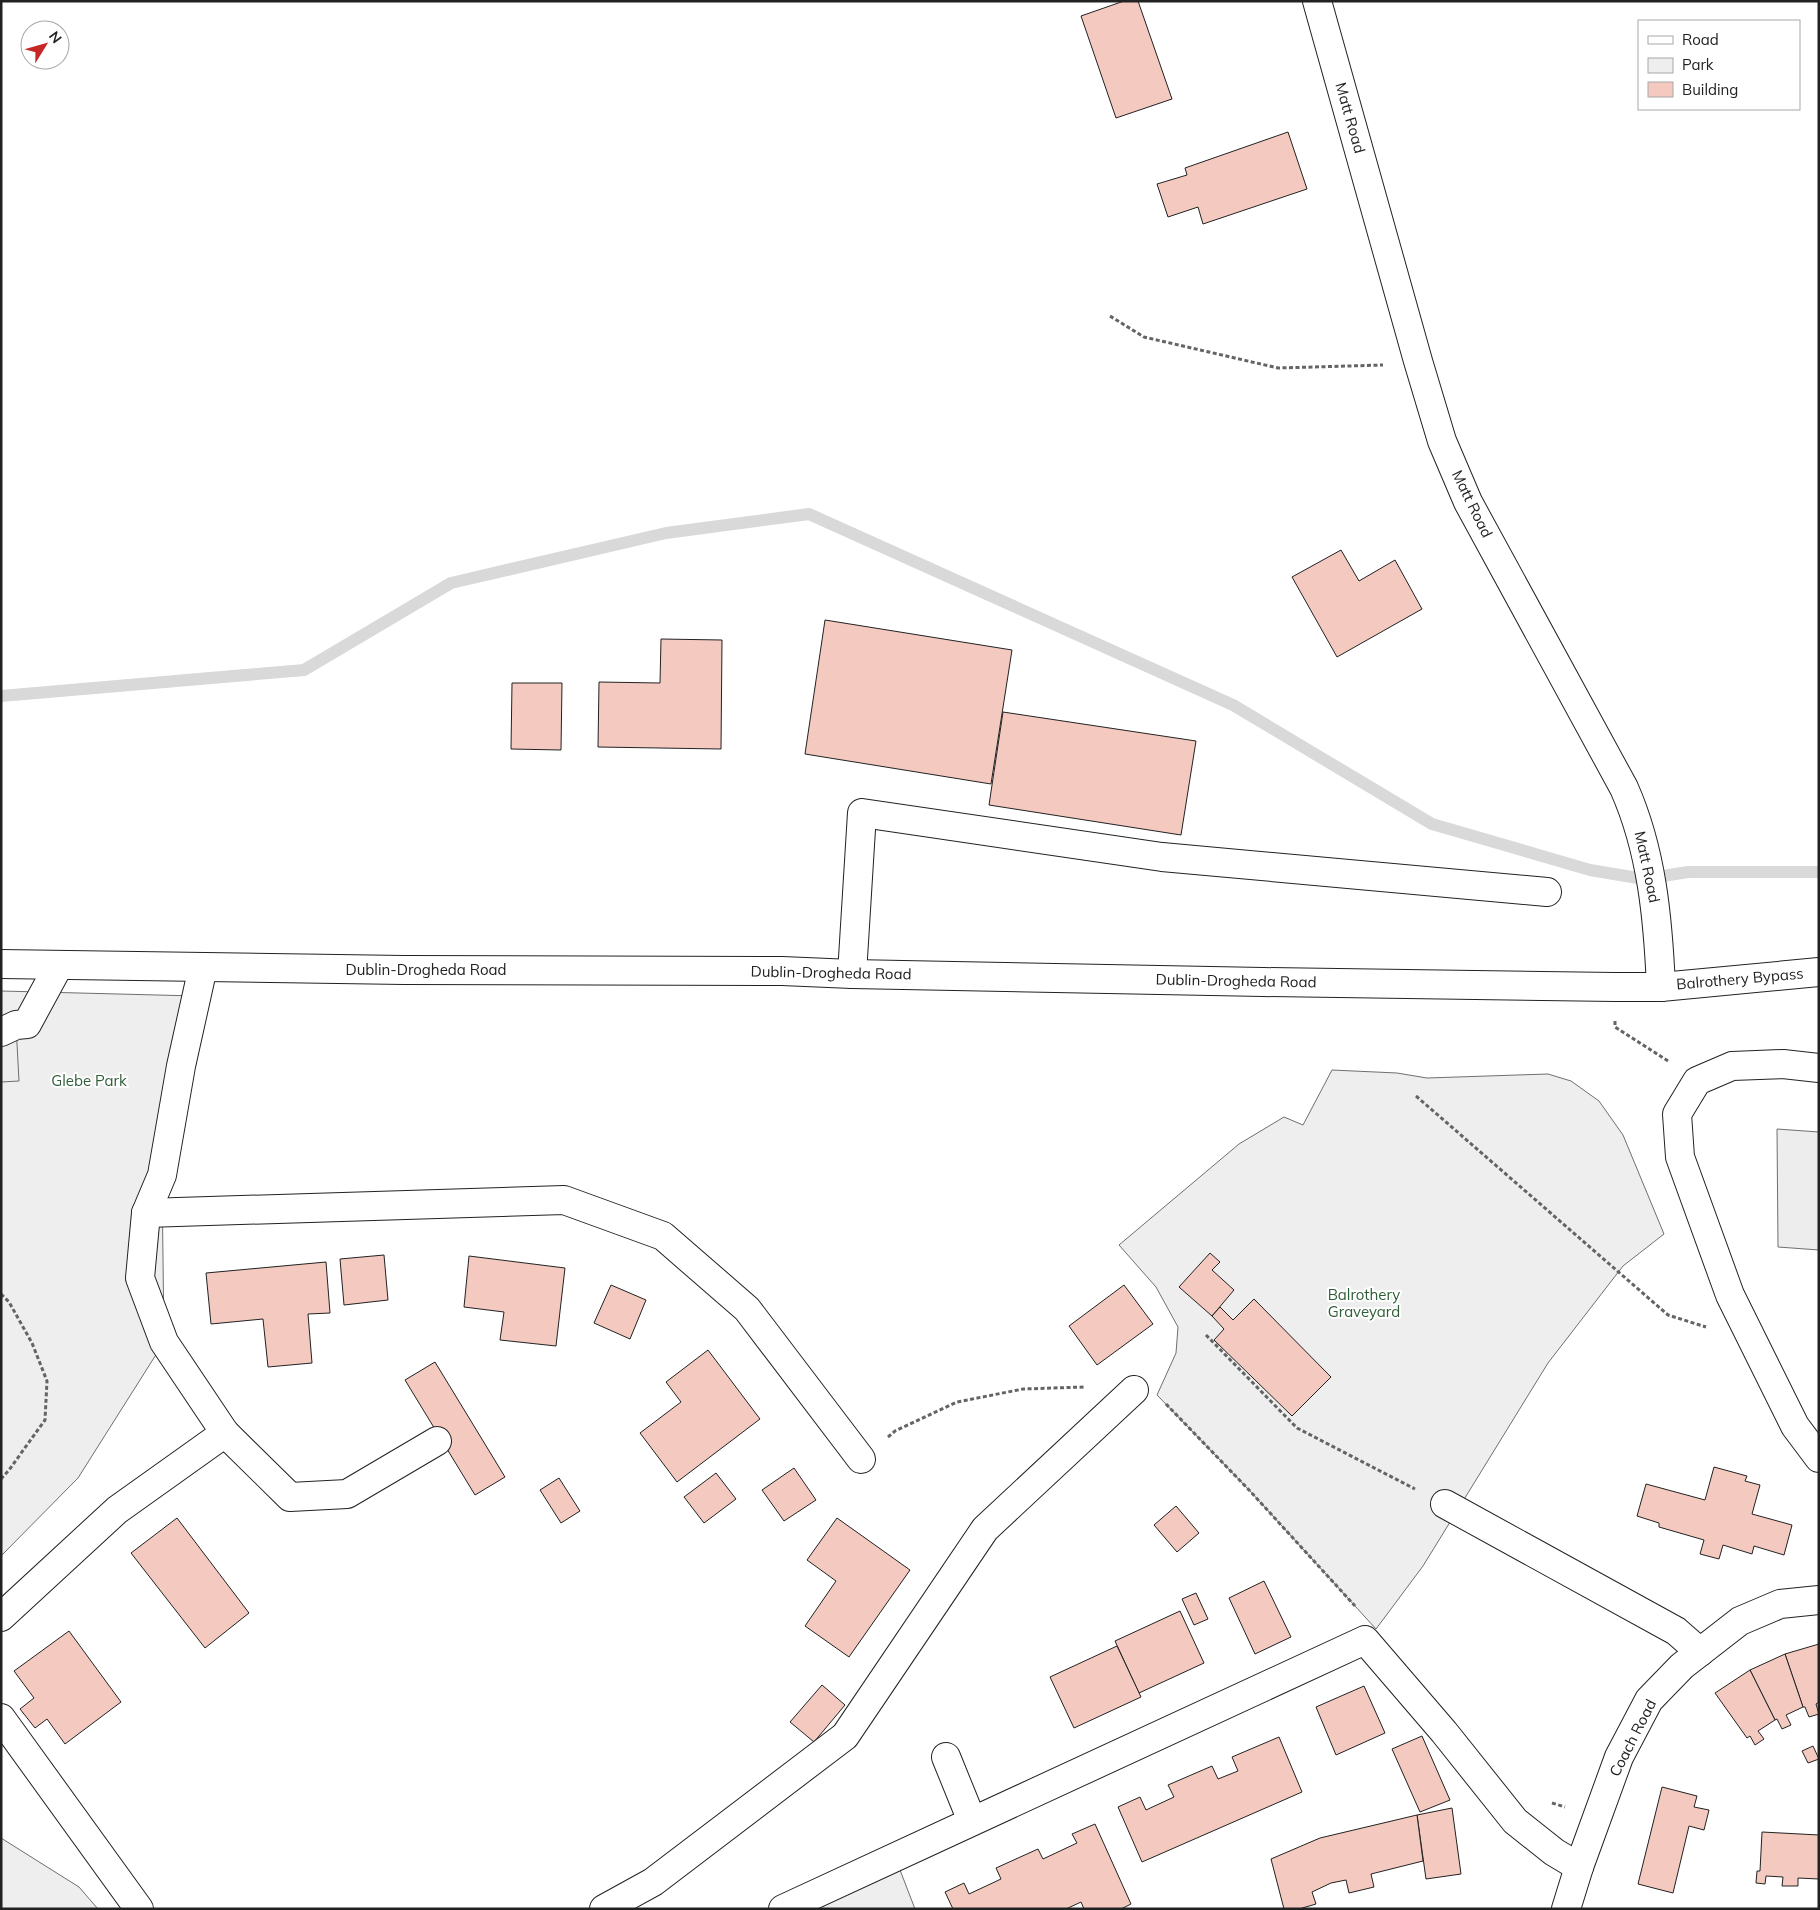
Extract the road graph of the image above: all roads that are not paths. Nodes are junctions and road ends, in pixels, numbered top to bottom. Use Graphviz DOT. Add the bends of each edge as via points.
graph roads {
  1 [pos="1317,1"];
  2 [pos="1547,892"];
  3 [pos="1,964"];
  4 [pos="59,965"];
  5 [pos="203,967"];
  6 [pos="1819,972"];
  7 [pos="852,974"];
  8 [pos="1661,987"];
  9 [pos="1,1032"];
  10 [pos="1819,1068"];
  11 [pos="146,1213"];
  12 [pos="1134,1390"];
  13 [pos="225,1433"];
  14 [pos="437,1440"];
  15 [pos="1819,1458"];
  16 [pos="861,1460"];
  17 [pos="1445,1504"];
  18 [pos="1819,1600"];
  19 [pos="1,1617"];
  20 [pos="1700,1652"];
  21 [pos="1,1718"];
  22 [pos="946,1757"];
  23 [pos="972,1821"];
  24 [pos="1579,1867"];
  25 [pos="139,1909"];
  26 [pos="604,1909"];
  27 [pos="783,1909"];
  28 [pos="1566,1909"];
  1 -- 8 [label="street, Matt Road" via="1442,440 1468,502 1634,811 1654,890"];
  2 -- 7 [label="street" via="1162,858 862,813"];
  3 -- 4 [label="street, Dublin-Drogheda Road"];
  4 -- 5 [label="street, Dublin-Drogheda Road"];
  4 -- 9 [label="street" via="27,1024"];
  5 -- 7 [label="street, Dublin-Drogheda Road" via="782,970"];
  5 -- 11 [label="street" via="162,1175"];
  6 -- 8 [label="street, Balrothery Bypass"];
  7 -- 8 [label="street, Dublin-Drogheda Road"];
  10 -- 15 [label="street" via="1783,1064 1732,1066 1697,1081 1677,1114 1680,1157 1730,1295 1795,1426"];
  11 -- 13 [label="street" via="140,1278 164,1342"];
  11 -- 16 [label="street" via="564,1200 663,1236 747,1309"];
  12 -- 26 [label="street" via="985,1529 845,1736 653,1882"];
  13 -- 14 [label="street" via="290,1497 347,1494"];
  13 -- 19 [label="street" via="118,1510"];
  17 -- 20 [label="street" via="1676,1631"];
  18 -- 20 [label="street, Coach Road" via="1780,1604 1740,1621"];
  20 -- 24 [label="street, Coach Road" via="1649,1700 1620,1757"];
  21 -- 25 [label="street"];
  22 -- 23 [label="street"];
  23 -- 24 [label="street" via="1365,1640 1515,1821"];
  23 -- 27 [label="street"];
  24 -- 28 [label="street, Coach Road"];
}
